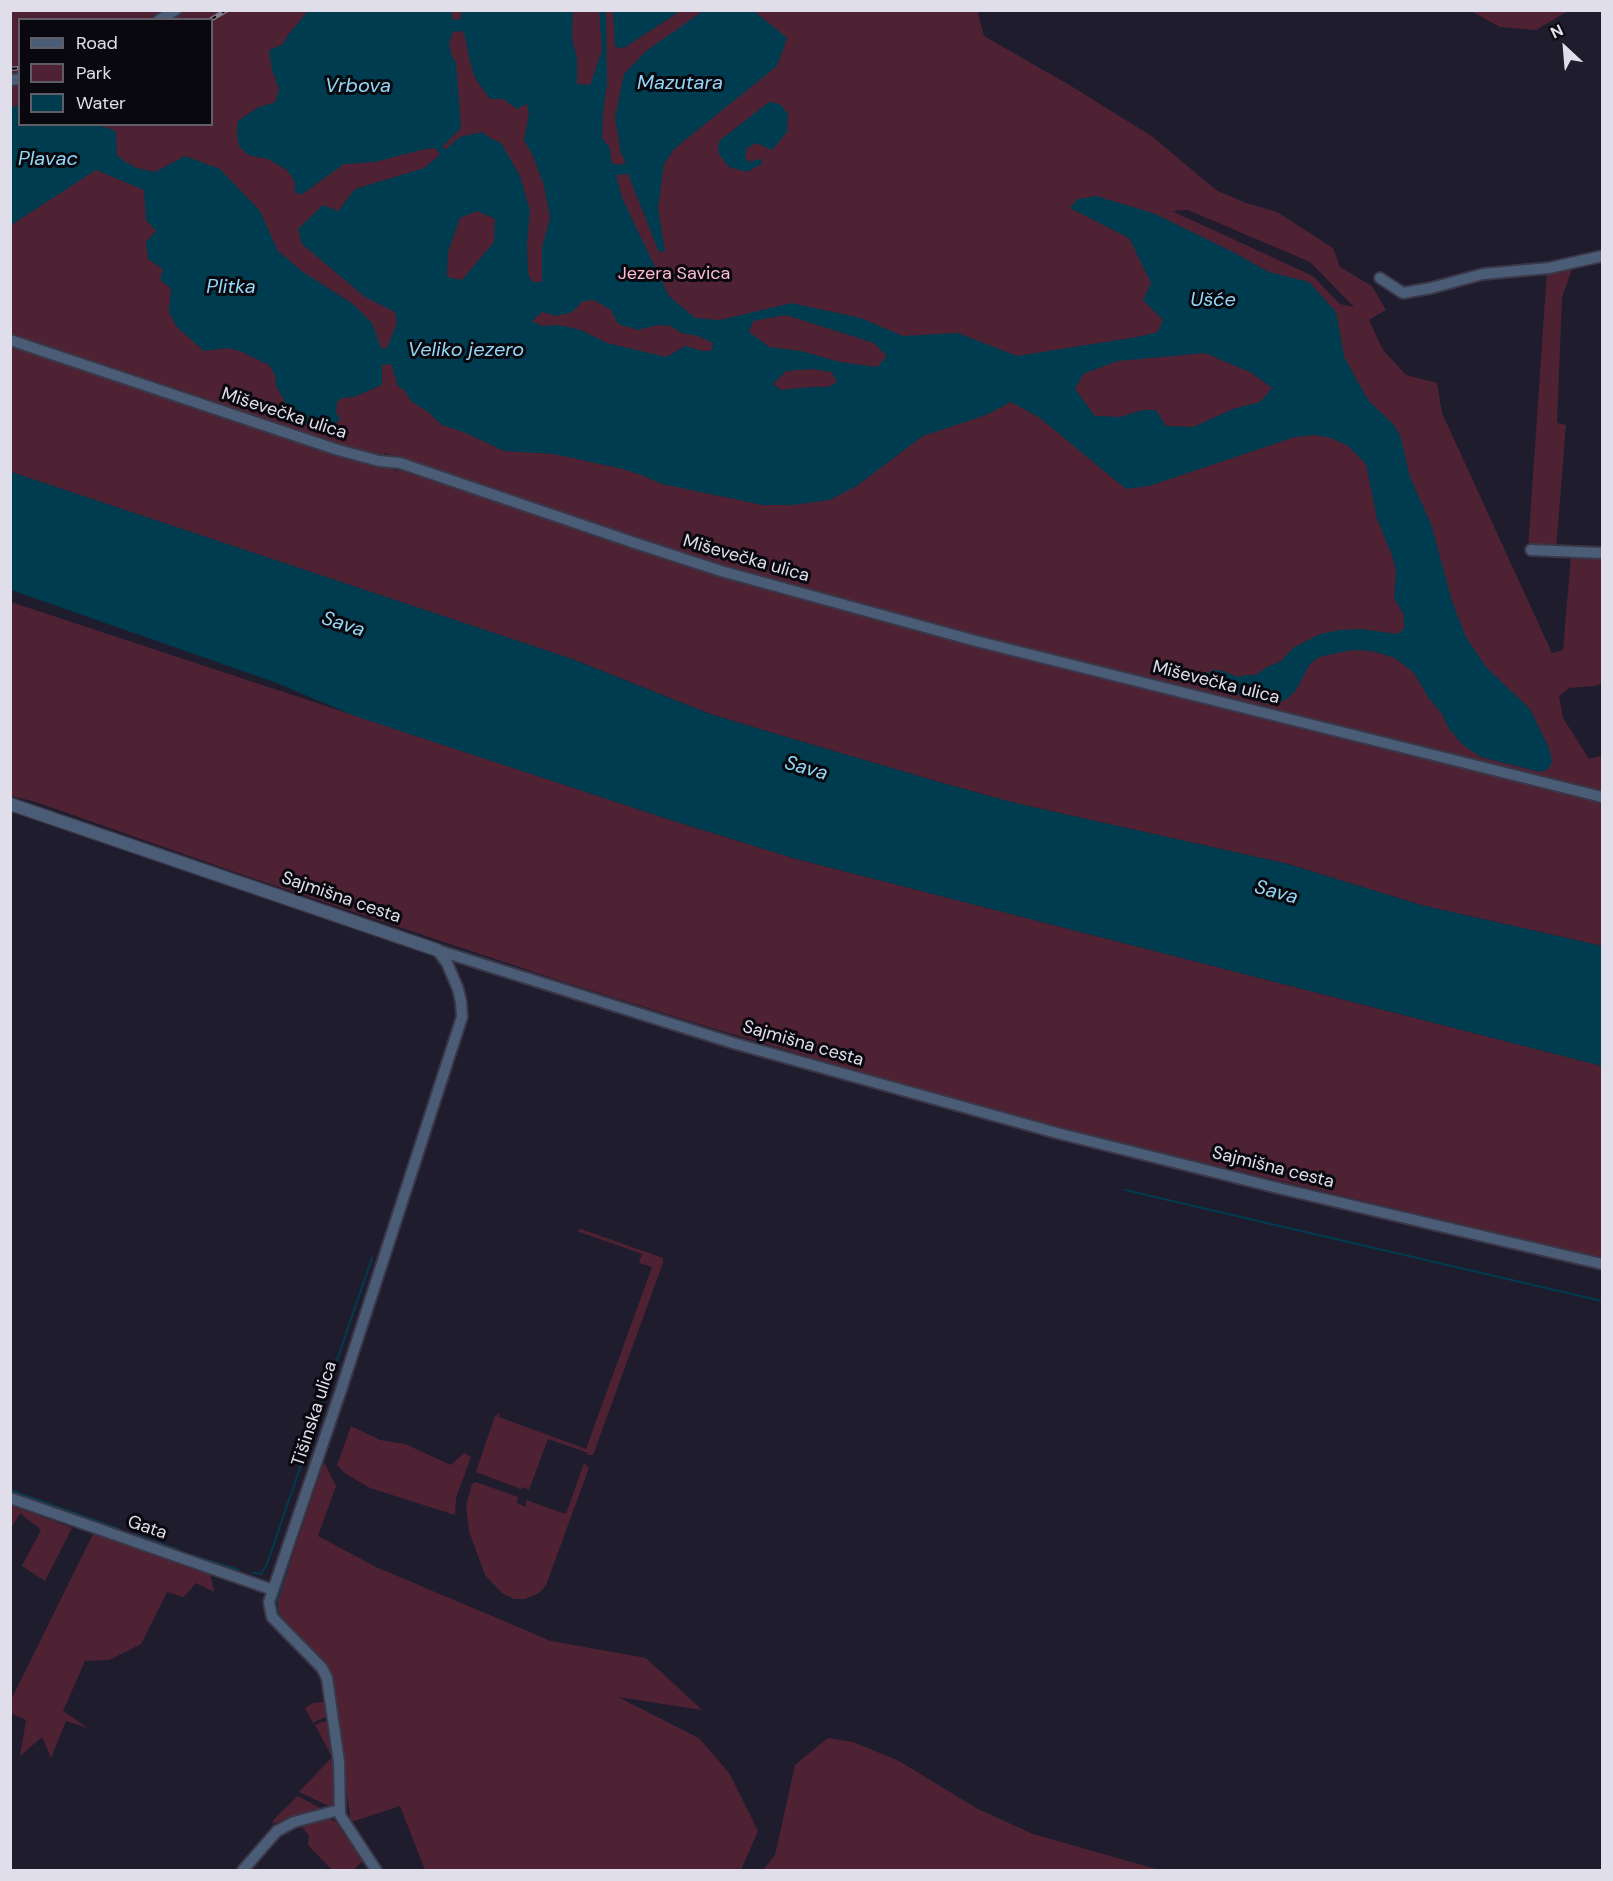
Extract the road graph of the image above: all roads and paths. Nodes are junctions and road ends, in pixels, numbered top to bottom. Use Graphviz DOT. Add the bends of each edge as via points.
graph roads {
  1 [pos="176,10"];
  2 [pos="162,18"];
  3 [pos="1602,256"];
  4 [pos="1380,278"];
  5 [pos="10,340"];
  6 [pos="1531,550"];
  7 [pos="1602,553"];
  8 [pos="1602,797"];
  9 [pos="10,804"];
  10 [pos="437,950"];
  11 [pos="1602,1264"];
  12 [pos="10,1498"];
  13 [pos="273,1590"];
  14 [pos="339,1810"];
  15 [pos="243,1870"];
  16 [pos="376,1870"];
  1 -- 2 [label="street"];
  3 -- 4 [label="street" via="1549,268 1483,274 1403,293"];
  5 -- 8 [label="street, Miševečka ulica" via="338,450 400,463 721,571 976,641"];
  6 -- 7 [label="street"];
  9 -- 10 [label="street, Sajmišna cesta"];
  10 -- 11 [label="street, Sajmišna cesta" via="733,1043 1035,1127"];
  10 -- 13 [label="street, Tišinska ulica" via="458,989 462,1017"];
  12 -- 13 [label="street, Gata"];
  13 -- 14 [label="street, Tišinska ulica" via="269,1602 272,1617 327,1678 339,1762"];
  14 -- 15 [label="street" via="294,1822 277,1831"];
  14 -- 16 [label="street, Tišinska ulica"];
}
